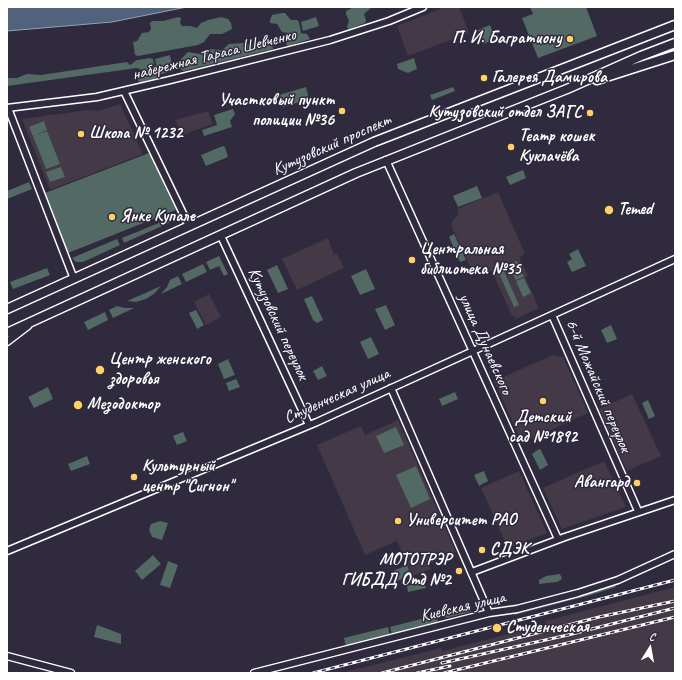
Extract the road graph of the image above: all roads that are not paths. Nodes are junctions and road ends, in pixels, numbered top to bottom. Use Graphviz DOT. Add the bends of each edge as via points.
graph roads {
  1 [pos="423,7"];
  2 [pos="675,25"];
  3 [pos="675,43"];
  4 [pos="675,55"];
  5 [pos="567,89"];
  6 [pos="124,92"];
  7 [pos="8,108"];
  8 [pos="386,160"];
  9 [pos="189,226"];
  10 [pos="221,236"];
  11 [pos="675,259"];
  12 [pos="74,280"];
  13 [pos="7,309"];
  14 [pos="552,315"];
  15 [pos="36,320"];
  16 [pos="7,333"];
  17 [pos="7,342"];
  18 [pos="473,351"];
  19 [pos="391,388"];
  20 [pos="309,424"];
  21 [pos="675,500"];
  22 [pos="638,511"];
  23 [pos="558,539"];
  24 [pos="7,551"];
  25 [pos="675,554"];
  26 [pos="472,572"];
  27 [pos="490,613"];
  28 [pos="7,656"];
  29 [pos="71,673"];
  30 [pos="254,673"];
  1 -- 6 [label="street, набережная Тараса Шевченко" via="330,40"];
  2 -- 9 [label="main road, Кутузовский проспект" via="374,142"];
  3 -- 5 [label="main road, Кутузовский проспект"];
  4 -- 5 [label="main road, Кутузовский проспект"];
  5 -- 8 [label="main road, Кутузовский проспект"];
  6 -- 7 [label="street, набережная Тараса Шевченко"];
  6 -- 9 [label="street"];
  7 -- 12 [label="street"];
  8 -- 10 [label="main road, Кутузовский проспект"];
  8 -- 18 [label="street, улица Дунаевского"];
  9 -- 12 [label="main road, Кутузовский проспект"];
  10 -- 15 [label="main road, Кутузовский проспект"];
  10 -- 20 [label="street, Кутузовский переулок"];
  11 -- 14 [label="street, Студенческая улица"];
  12 -- 13 [label="main road, Кутузовский проспект"];
  14 -- 18 [label="street, Студенческая улица"];
  14 -- 22 [label="street, 6-й Можайский переулок"];
  15 -- 16 [label="main road, Кутузовский проспект"];
  15 -- 17 [label="street"];
  18 -- 19 [label="street, Студенческая улица"];
  18 -- 23 [label="street, улица Дунаевского"];
  19 -- 20 [label="street, Студенческая улица"];
  19 -- 26 [label="street"];
  20 -- 24 [label="street, Студенческая улица"];
  21 -- 22 [label="street"];
  22 -- 23 [label="street"];
  23 -- 26 [label="street"];
  25 -- 27 [label="street, Киевская улица" via="599,587 517,609"];
  26 -- 27 [label="street"];
  27 -- 30 [label="street, Киевская улица"];
  28 -- 29 [label="street"];
}
